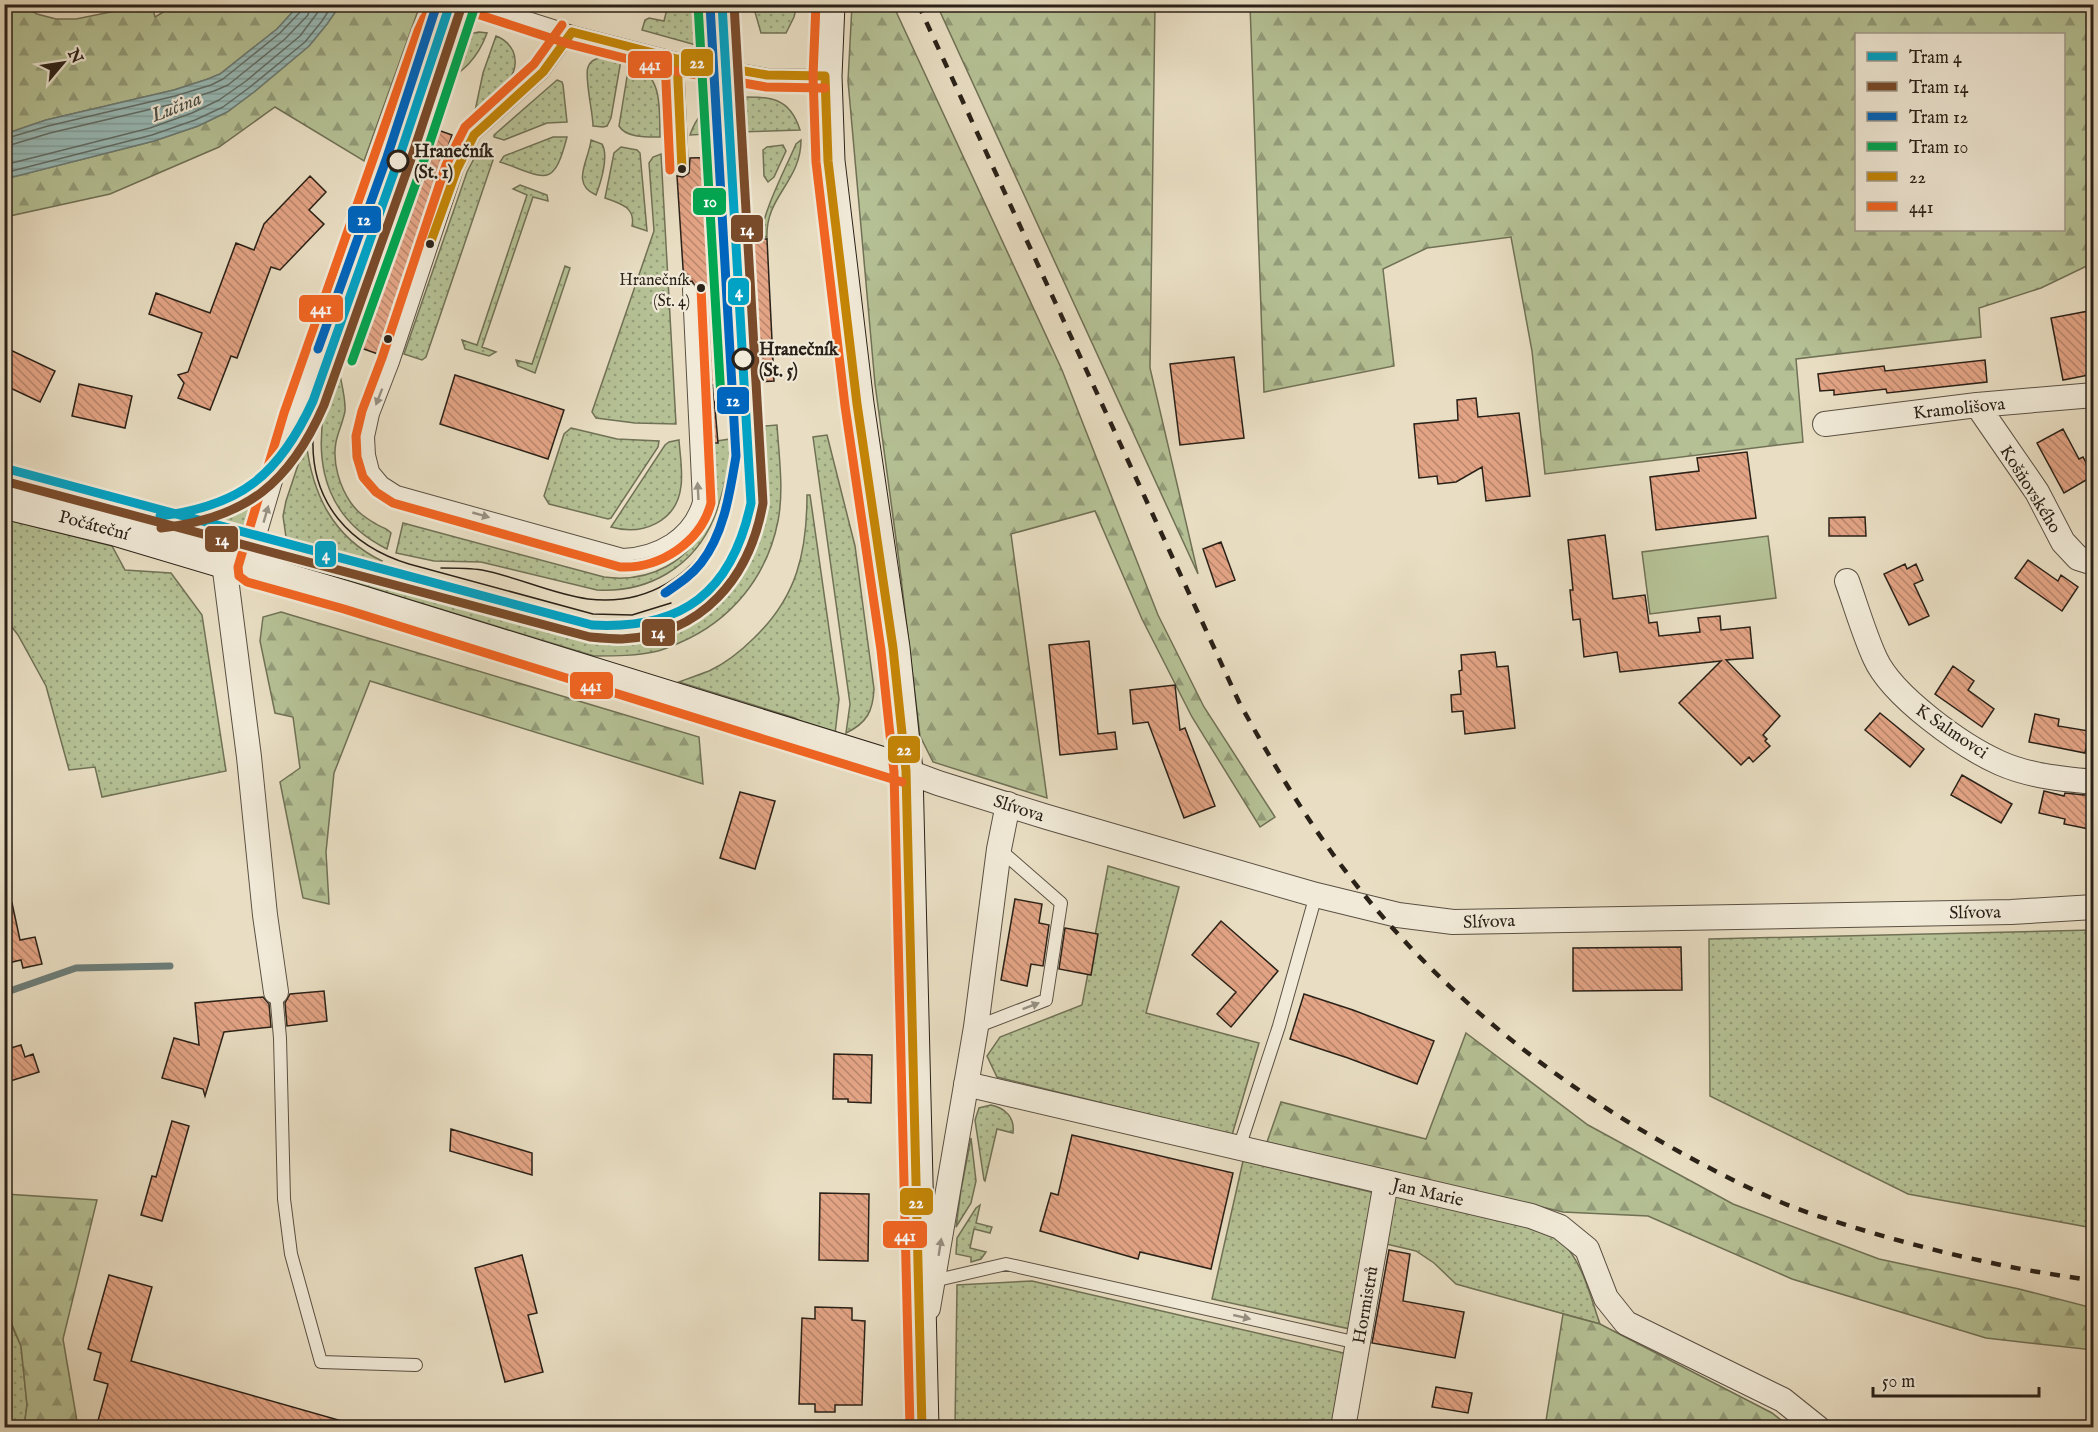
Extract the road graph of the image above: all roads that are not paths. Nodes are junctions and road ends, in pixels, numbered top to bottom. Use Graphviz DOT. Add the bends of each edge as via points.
graph roads {
  1 [pos="456,4"];
  2 [pos="484,4"];
  3 [pos="828,4"];
  4 [pos="572,32"];
  5 [pos="676,58"];
  6 [pos="825,76"];
  7 [pos="682,169"];
  8 [pos="689,289"];
  9 [pos="2094,395"];
  10 [pos="1977,405"];
  11 [pos="1825,424"];
  12 [pos="4,502"];
  13 [pos="2094,563"];
  14 [pos="237,567"];
  15 [pos="1847,581"];
  16 [pos="906,771"];
  17 [pos="2094,782"];
  18 [pos="1008,804"];
  19 [pos="999,849"];
  20 [pos="1316,895"];
  21 [pos="2094,907"];
  22 [pos="276,992"];
  23 [pos="976,1027"];
  24 [pos="966,1084"];
  25 [pos="1239,1148"];
  26 [pos="1386,1182"];
  27 [pos="926,1282"];
  28 [pos="1358,1343"];
  29 [pos="416,1365"];
  30 [pos="922,1428"];
  31 [pos="1343,1428"];
  32 [pos="1818,1428"];
  14 -- 1 [label="lane, one-way" via="295,417 427,41 437,19"];
  2 -- 4 [label="lane"];
  3 -- 6 [label="main road"];
  4 -- 5 [label="lane"];
  4 -- 8 [label="lane, one-way" via="543,72 474,135 457,169 373,414 368,437 373,471 397,492 623,555 651,551 666,544 690,523 699,502"];
  5 -- 6 [label="lane" via="767,75"];
  5 -- 7 [label="lane"];
  6 -- 16 [label="main road" via="828,161"];
  9 -- 10 [label="street, Kramolišova"];
  10 -- 11 [label="street, Kramolišova"];
  10 -- 13 [label="street, Košňovského" via="2037,492 2063,542 2078,558"];
  12 -- 14 [label="main road, Počáteční" via="115,529"];
  14 -- 16 [label="main road, Počáteční"];
  14 -- 22 [label="street" via="249,757"];
  15 -- 17 [label="street, K Salmovci" via="1876,660 1904,697 1949,733 2000,763 2050,778"];
  16 -- 18 [label="street, Slívova"];
  16 -- 27 [label="main road"];
  18 -- 19 [label="street"];
  18 -- 20 [label="street, Slívova"];
  19 -- 23 [label="street"];
  23 -- 19 [label="lane, one-way" via="1046,1000 1061,903"];
  20 -- 21 [label="street, Slívova" via="1398,915 1453,922 2011,912"];
  20 -- 25 [label="lane"];
  22 -- 29 [label="lane" via="285,1210 291,1254 321,1362"];
  23 -- 24 [label="street"];
  24 -- 25 [label="street, Jan Marie"];
  27 -- 24 [label="street, one-way"];
  25 -- 26 [label="street, Jan Marie"];
  26 -- 28 [label="street, Hormistrů"];
  26 -- 32 [label="street, Jan Marie" via="1531,1216 1560,1227 1587,1249 1606,1298 1626,1323 1783,1400"];
  27 -- 28 [label="lane, one-way" via="1006,1264"];
  27 -- 30 [label="main road" via="920,1346"];
  28 -- 31 [label="street, Hormistrů"];
}
